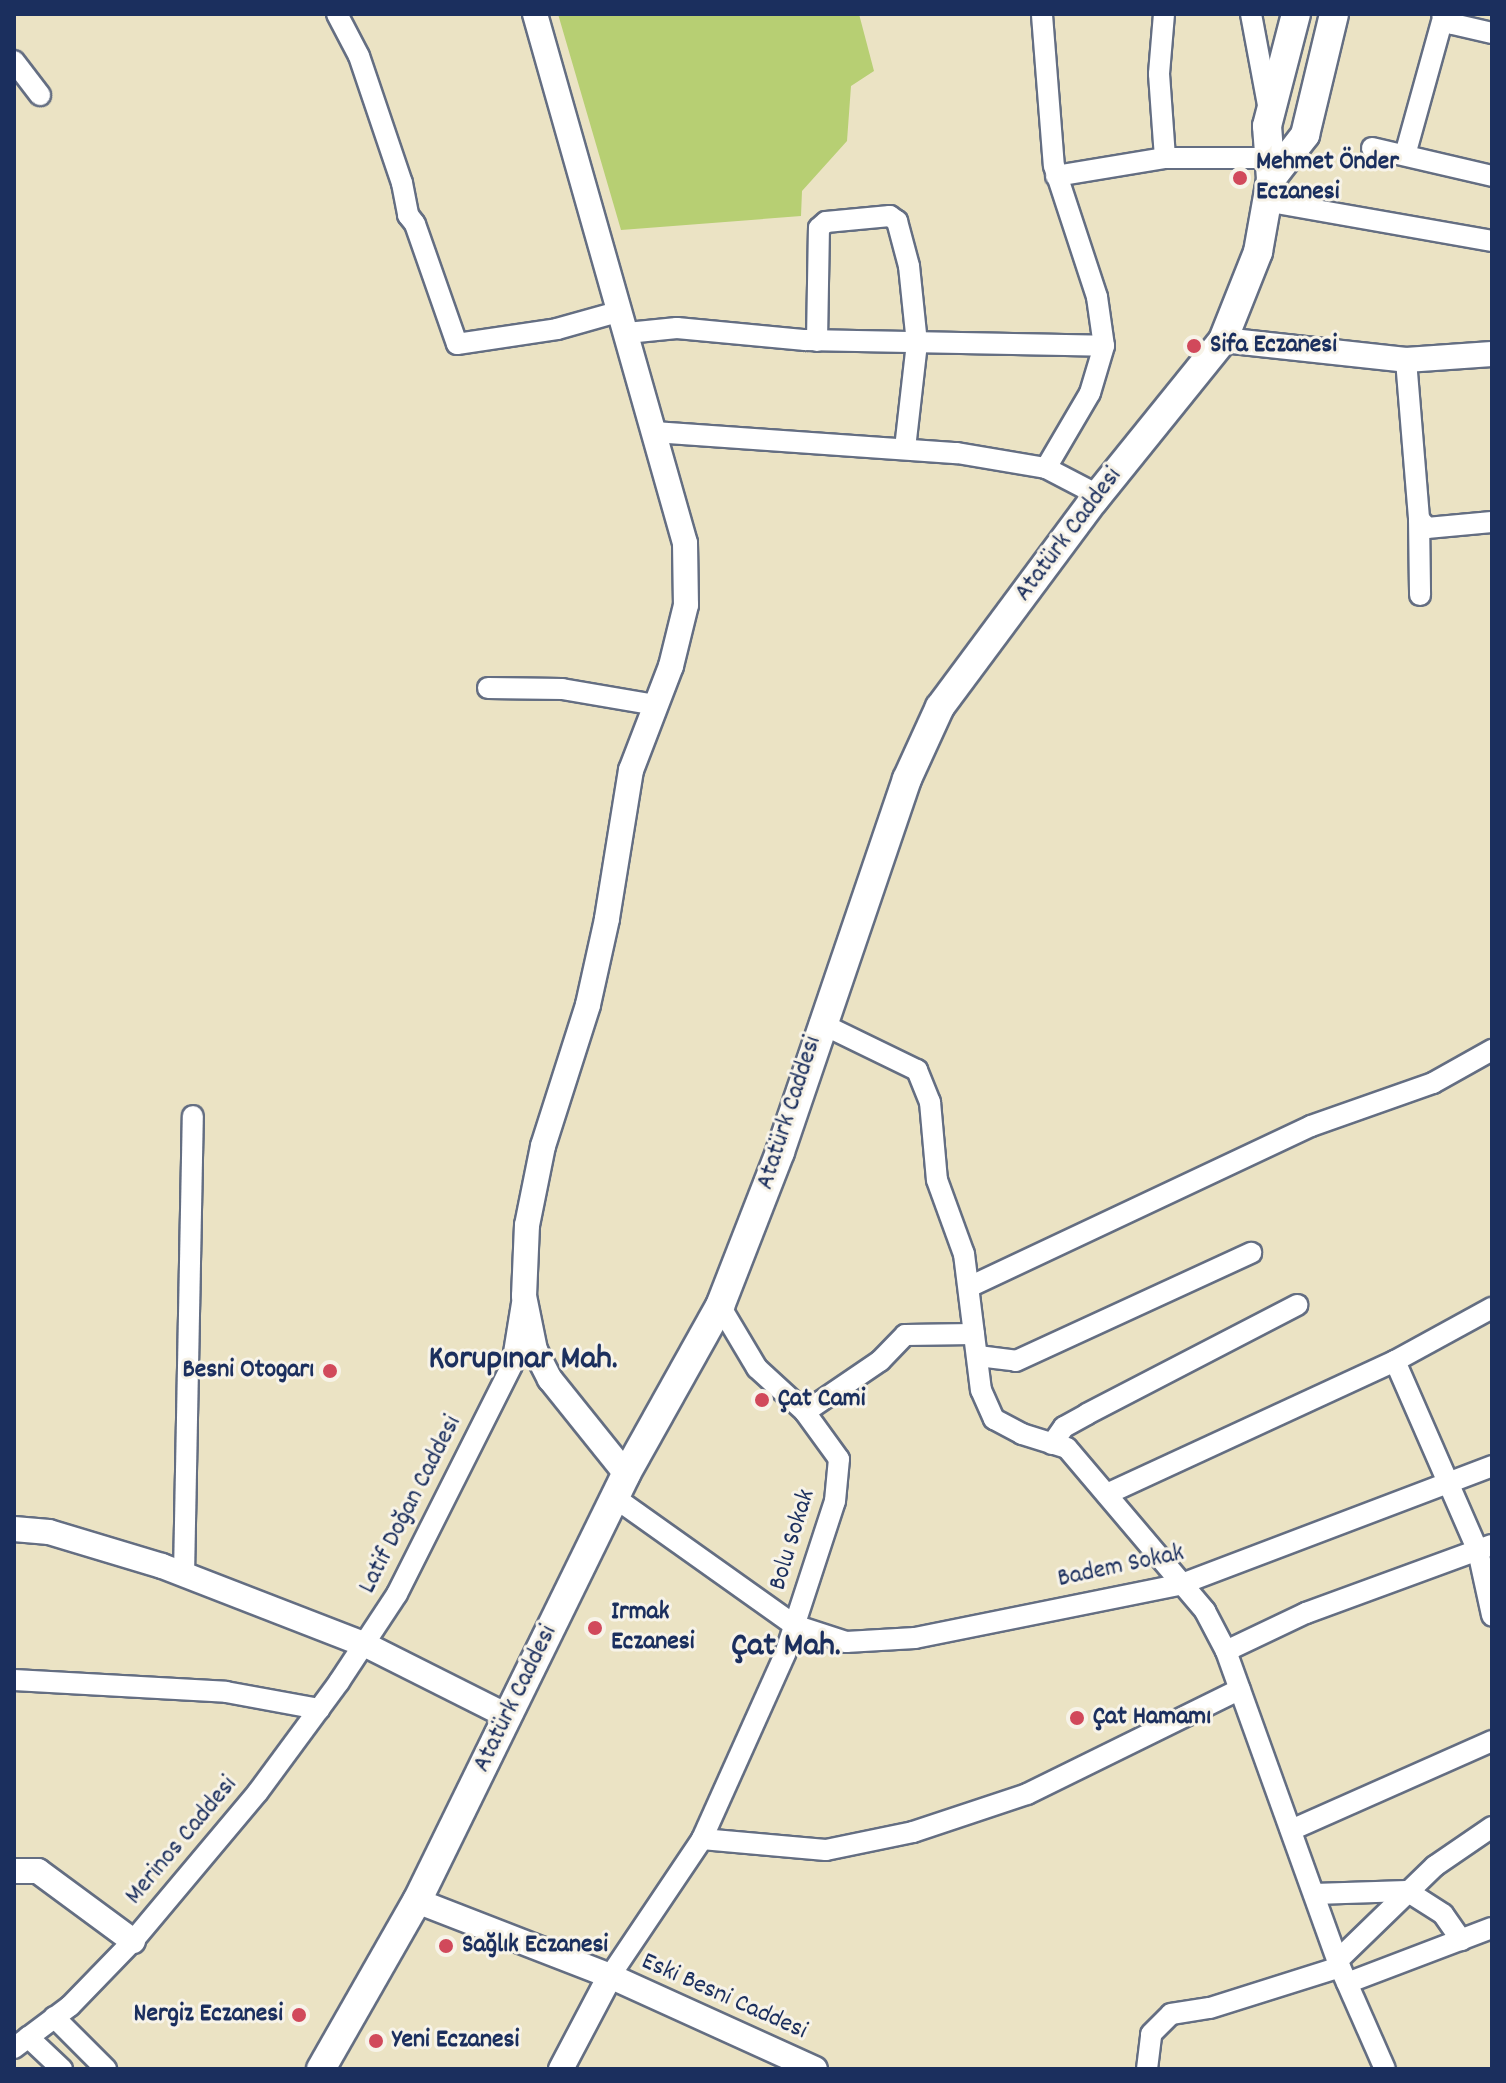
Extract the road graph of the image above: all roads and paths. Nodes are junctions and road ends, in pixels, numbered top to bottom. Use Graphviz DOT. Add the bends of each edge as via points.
graph roads {
  1 [pos="337,14"];
  2 [pos="535,14"];
  3 [pos="1164,14"];
  4 [pos="1251,14"];
  5 [pos="1296,14"];
  6 [pos="1334,14"];
  7 [pos="1042,15"];
  8 [pos="1443,16"];
  9 [pos="1492,33"];
  10 [pos="14,61"];
  11 [pos="40,95"];
  12 [pos="1270,114"];
  13 [pos="1372,148"];
  14 [pos="1405,155"];
  15 [pos="1165,158"];
  16 [pos="1056,176"];
  17 [pos="1492,176"];
  18 [pos="1268,179"];
  19 [pos="1492,241"];
  20 [pos="624,322"];
  21 [pos="1223,340"];
  22 [pos="817,341"];
  23 [pos="917,343"];
  24 [pos="1104,346"];
  25 [pos="1492,354"];
  26 [pos="1406,360"];
  27 [pos="654,432"];
  28 [pos="905,448"];
  29 [pos="1046,468"];
  30 [pos="1098,495"];
  31 [pos="1419,519"];
  32 [pos="1492,522"];
  33 [pos="1420,595"];
  34 [pos="488,688"];
  35 [pos="656,705"];
  36 [pos="820,1023"];
  37 [pos="1492,1050"];
  38 [pos="193,1116"];
  39 [pos="1251,1253"];
  40 [pos="969,1287"];
  41 [pos="524,1296"];
  42 [pos="1297,1305"];
  43 [pos="720,1306"];
  44 [pos="1492,1308"];
  45 [pos="974,1334"];
  46 [pos="978,1356"];
  47 [pos="1395,1361"];
  48 [pos="805,1412"];
  49 [pos="1052,1444"];
  50 [pos="1492,1466"];
  51 [pos="1451,1482"];
  52 [pos="620,1486"];
  53 [pos="1107,1494"];
  54 [pos="14,1529"];
  55 [pos="1485,1548"];
  56 [pos="184,1575"];
  57 [pos="1179,1585"];
  58 [pos="1492,1615"];
  59 [pos="794,1625"];
  60 [pos="364,1644"];
  61 [pos="1226,1651"];
  62 [pos="14,1680"];
  63 [pos="1240,1689"];
  64 [pos="319,1709"];
  65 [pos="507,1716"];
  66 [pos="1492,1741"];
  67 [pos="1492,1827"];
  68 [pos="1291,1830"];
  69 [pos="702,1839"];
  70 [pos="14,1871"];
  71 [pos="1407,1891"];
  72 [pos="1314,1894"];
  73 [pos="417,1901"];
  74 [pos="1492,1928"];
  75 [pos="1461,1940"];
  76 [pos="133,1941"];
  77 [pos="1342,1970"];
  78 [pos="610,1976"];
  79 [pos="54,2017"];
  80 [pos="21,2042"];
  81 [pos="62,2069"];
  82 [pos="106,2069"];
  83 [pos="321,2069"];
  84 [pos="561,2069"];
  85 [pos="815,2069"];
  86 [pos="1147,2069"];
  87 [pos="1385,2069"];
  1 -- 20 [label="street" via="359,56 408,215 457,344"];
  2 -- 20 [label="street"];
  3 -- 15 [label="street" via="1159,74"];
  4 -- 12 [label="street"];
  5 -- 12 [label="main road, Atatürk Caddesi"];
  6 -- 18 [label="main road" via="1305,135"];
  7 -- 16 [label="street"];
  8 -- 9 [label="street"];
  8 -- 14 [label="street" via="1423,105"];
  10 -- 11 [label="street"];
  12 -- 18 [label="main road, Atatürk Caddesi"];
  13 -- 14 [label="street"];
  14 -- 17 [label="street"];
  15 -- 16 [label="street"];
  15 -- 18 [label="street"];
  16 -- 24 [label="street" via="1097,297"];
  18 -- 19 [label="street"];
  18 -- 21 [label="main road, Atatürk Caddesi" via="1258,252"];
  20 -- 22 [label="street"];
  20 -- 27 [label="street"];
  21 -- 26 [label="street"];
  21 -- 30 [label="main road, Atatürk Caddesi"];
  22 -- 23 [label="street"];
  22 -- 23 [label="street" via="819,228 826,222 890,216 897,221 909,266"];
  23 -- 24 [label="street"];
  23 -- 28 [label="street"];
  24 -- 29 [label="street" via="1090,393"];
  25 -- 26 [label="street"];
  26 -- 31 [label="street"];
  27 -- 28 [label="street"];
  27 -- 35 [label="street" via="685,543 686,590 671,666"];
  28 -- 29 [label="street"];
  29 -- 30 [label="street"];
  30 -- 36 [label="main road, Atatürk Caddesi" via="940,707 907,779"];
  31 -- 32 [label="street" via="1427,528"];
  31 -- 33 [label="street"];
  34 -- 35 [label="street" via="562,689"];
  35 -- 41 [label="street" via="631,770 588,1005 543,1146 527,1225"];
  36 -- 40 [label="street" via="917,1070 930,1102 937,1180 964,1254"];
  36 -- 43 [label="main road, Atatürk Caddesi" via="780,1152"];
  37 -- 40 [label="street" via="1433,1083 1311,1126"];
  38 -- 56 [label="street"];
  39 -- 46 [label="street" via="1016,1361"];
  40 -- 45 [label="street"];
  41 -- 52 [label="street" via="535,1350"];
  41 -- 60 [label="street, Latif Doğan Caddesi" via="512,1365 397,1594"];
  42 -- 49 [label="street" via="1064,1427"];
  43 -- 48 [label="street, Bolu Sokak" via="757,1368"];
  43 -- 52 [label="main road, Atatürk Caddesi"];
  44 -- 47 [label="street"];
  45 -- 46 [label="street"];
  45 -- 48 [label="street" via="905,1335 880,1361"];
  46 -- 49 [label="street" via="981,1390 994,1419"];
  47 -- 51 [label="street"];
  47 -- 53 [label="street"];
  48 -- 59 [label="street, Bolu Sokak" via="839,1459 835,1501"];
  49 -- 53 [label="street" via="1067,1448"];
  50 -- 51 [label="street, Badem Sokak"];
  51 -- 55 [label="street"];
  51 -- 57 [label="street, Badem Sokak"];
  52 -- 59 [label="street, Badem Sokak"];
  52 -- 65 [label="main road, Atatürk Caddesi"];
  53 -- 57 [label="street"];
  54 -- 56 [label="street" via="49,1532"];
  55 -- 58 [label="street"];
  55 -- 61 [label="street" via="1306,1613"];
  56 -- 60 [label="street"];
  57 -- 59 [label="street, Badem Sokak" via="915,1638 846,1642"];
  57 -- 61 [label="street" via="1205,1611"];
  59 -- 69 [label="street, Bolu Sokak"];
  60 -- 64 [label="street, Merinos Caddesi"];
  60 -- 65 [label="street"];
  61 -- 63 [label="street"];
  62 -- 64 [label="street" via="226,1692"];
  63 -- 68 [label="street"];
  63 -- 69 [label="street" via="1027,1794 913,1832 826,1850"];
  64 -- 76 [label="street, Merinos Caddesi" via="258,1792"];
  65 -- 73 [label="main road, Atatürk Caddesi"];
  66 -- 68 [label="street"];
  67 -- 71 [label="street"];
  68 -- 72 [label="street"];
  69 -- 78 [label="street, Bolu Sokak"];
  70 -- 76 [label="street" via="38,1871"];
  71 -- 72 [label="street"];
  71 -- 75 [label="street" via="1443,1914"];
  71 -- 77 [label="street"];
  72 -- 77 [label="street"];
  73 -- 78 [label="street, Eski Besni Caddesi"];
  73 -- 83 [label="main road, Atatürk Caddesi"];
  74 -- 75 [label="street"];
  75 -- 77 [label="street"];
  76 -- 79 [label="street, Merinos Caddesi"];
  77 -- 86 [label="street" via="1171,2014 1151,2034"];
  77 -- 87 [label="street"];
  78 -- 84 [label="street"];
  78 -- 85 [label="street, Eski Besni Caddesi"];
  79 -- 80 [label="street, Merinos Caddesi"];
  79 -- 82 [label="street"];
  80 -- 81 [label="street"];
}
